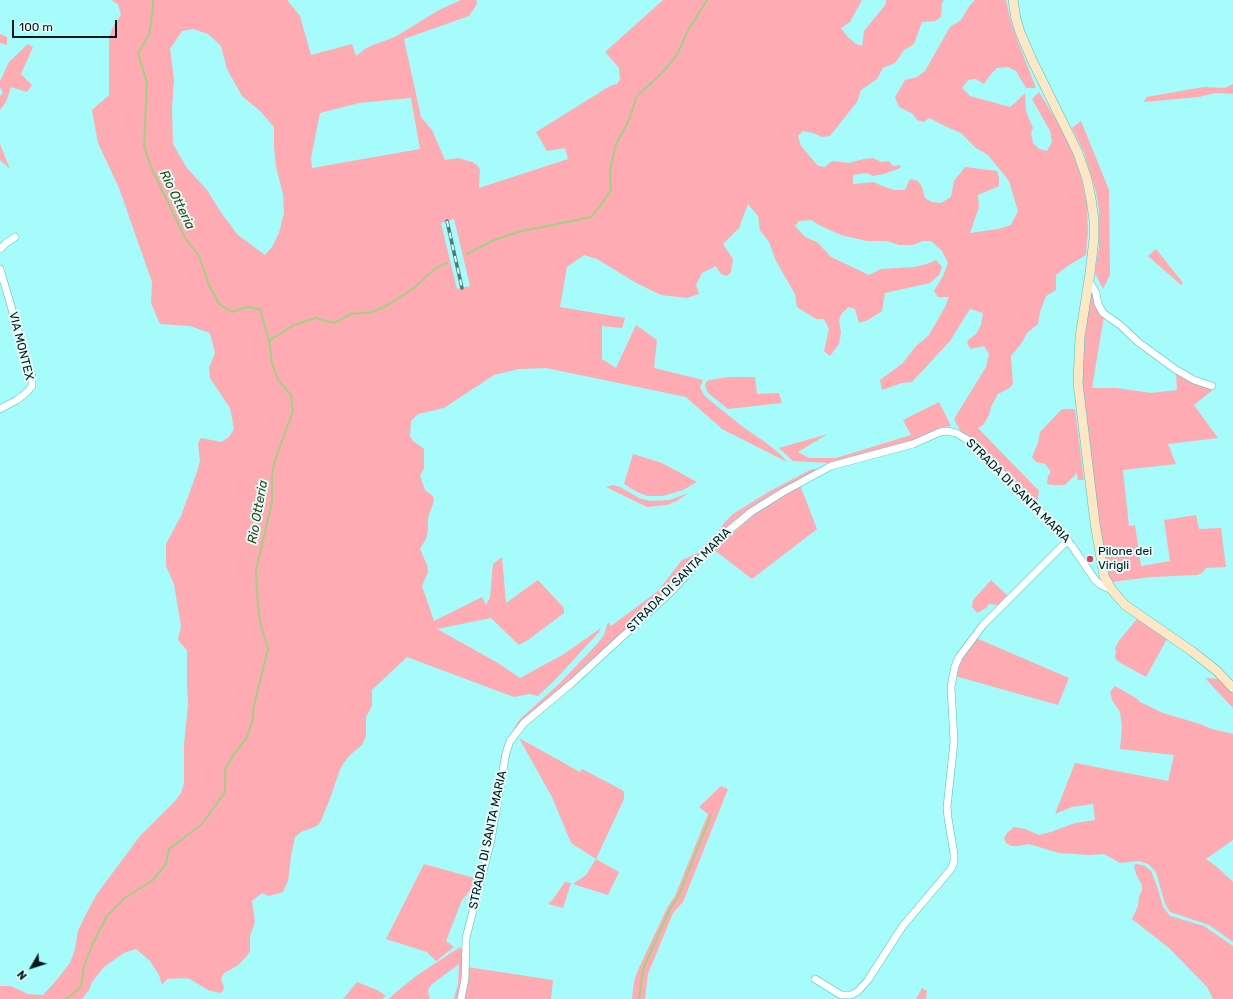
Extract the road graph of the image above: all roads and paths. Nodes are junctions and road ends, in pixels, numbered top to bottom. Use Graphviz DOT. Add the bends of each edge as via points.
graph roads {
  1 [pos="1013,0"];
  2 [pos="15,237"];
  3 [pos="0,250"];
  4 [pos="0,269"];
  5 [pos="1089,281"];
  6 [pos="1212,386"];
  7 [pos="0,409"];
  8 [pos="1068,540"];
  9 [pos="1112,590"];
  10 [pos="1233,688"];
  11 [pos="815,979"];
  12 [pos="461,999"];
  1 -- 5 [label="main road" via="1020,32 1073,142 1087,179 1094,229"];
  2 -- 3 [label="street"];
  4 -- 7 [label="street, VIA MONTEX" via="32,377 32,386 27,392"];
  5 -- 6 [label="street" via="1103,313 1175,369 1194,380"];
  5 -- 9 [label="main road" via="1080,341 1078,393 1100,553 1104,576"];
  8 -- 9 [label="street, STRADA DI SANTA MARIA" via="1091,574 1101,585"];
  8 -- 11 [label="street" via="983,625 955,666 951,682 954,742 947,807 954,857 951,869 902,926 868,980 858,991 851,995 841,995"];
  8 -- 12 [label="street, STRADA DI SANTA MARIA" via="968,440 948,431 913,444 828,467 751,512 715,542 672,590 524,724 510,741 491,840 466,938 465,979"];
  9 -- 10 [label="main road" via="1129,608 1193,652"];
}
